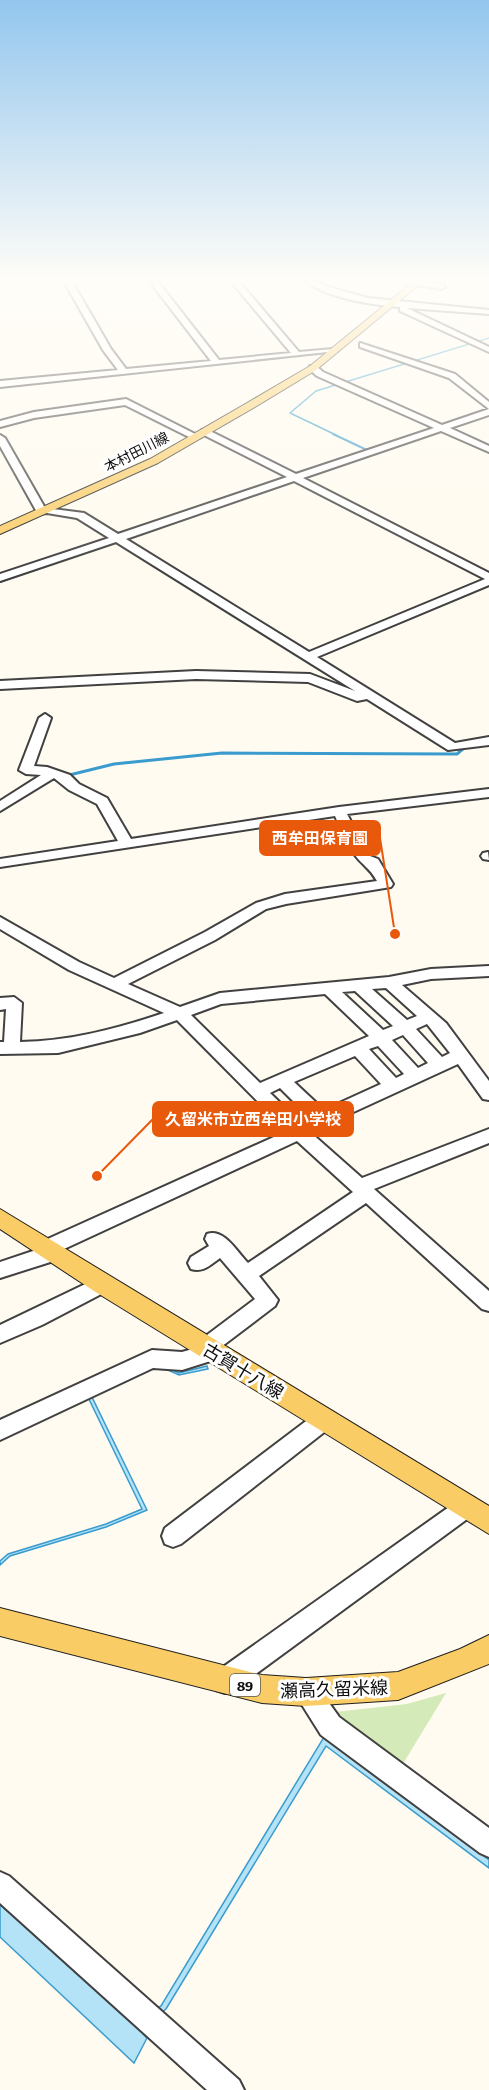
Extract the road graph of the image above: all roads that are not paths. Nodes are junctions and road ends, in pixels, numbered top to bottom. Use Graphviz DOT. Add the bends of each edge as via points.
graph roads {
  1 [pos="78,376"];
  2 [pos="300,376"];
  3 [pos="324,376"];
  4 [pos="451,376"];
  5 [pos="3,383"];
  6 [pos="489,406"];
  7 [pos="489,412"];
  8 [pos="0,424"];
  9 [pos="441,427"];
  10 [pos="200,434"];
  11 [pos="0,438"];
  12 [pos="489,448"];
  13 [pos="295,478"];
  14 [pos="45,511"];
  15 [pos="0,530"];
  16 [pos="117,538"];
  17 [pos="0,578"];
  18 [pos="489,579"];
  19 [pos="308,657"];
  20 [pos="2,683"];
  21 [pos="401,714"];
  22 [pos="45,718"];
  23 [pos="489,741"];
  24 [pos="53,773"];
  25 [pos="489,793"];
  26 [pos="0,807"];
  27 [pos="339,812"];
  28 [pos="126,843"];
  29 [pos="0,863"];
  30 [pos="0,922"];
  31 [pos="489,971"];
  32 [pos="389,982"];
  33 [pos="114,984"];
  34 [pos="358,985"];
  35 [pos="327,988"];
  36 [pos="0,1004"];
  37 [pos="179,1013"];
  38 [pos="429,1017"];
  39 [pos="406,1028"];
  40 [pos="381,1038"];
  41 [pos="6,1048"];
  42 [pos="358,1048"];
  43 [pos="459,1056"];
  44 [pos="440,1065"];
  45 [pos="415,1076"];
  46 [pos="282,1080"];
  47 [pos="393,1086"];
  48 [pos="257,1091"];
  49 [pos="489,1094"];
  50 [pos="322,1119"];
  51 [pos="298,1131"];
  52 [pos="489,1136"];
  53 [pos="362,1190"];
  54 [pos="0,1218"];
  55 [pos="52,1250"];
  56 [pos="198,1263"];
  57 [pos="0,1270"];
  58 [pos="246,1274"];
  59 [pos="102,1284"];
  60 [pos="489,1303"];
  61 [pos="0,1334"];
  62 [pos="210,1349"];
  63 [pos="325,1419"];
  64 [pos="0,1430"];
  65 [pos="466,1506"];
  66 [pos="489,1521"];
  67 [pos="173,1536"];
  68 [pos="0,1622"];
  69 [pos="489,1649"];
  70 [pos="225,1682"];
  71 [pos="306,1692"];
  72 [pos="489,1844"];
  73 [pos="0,1885"];
  74 [pos="228,2090"];
  1 -- 5 [label="street"];
  2 -- 10 [label="main road, 本村田川線"];
  3 -- 9 [label="street"];
  4 -- 6 [label="street"];
  7 -- 9 [label="street"];
  8 -- 10 [label="street" via="34,415 126,402"];
  9 -- 12 [label="street"];
  9 -- 13 [label="street"];
  10 -- 13 [label="street"];
  10 -- 14 [label="main road, 本村田川線" via="154,461"];
  11 -- 14 [label="street"];
  13 -- 16 [label="street"];
  13 -- 18 [label="street"];
  14 -- 15 [label="main road, 本村田川線"];
  14 -- 16 [label="street" via="80,515"];
  16 -- 17 [label="street"];
  16 -- 19 [label="street"];
  18 -- 19 [label="street"];
  19 -- 21 [label="street"];
  20 -- 21 [label="street" via="196,675 310,678"];
  21 -- 23 [label="street" via="453,747"];
  22 -- 24 [label="street" via="26,770"];
  24 -- 26 [label="street"];
  24 -- 28 [label="street" via="106,805"];
  25 -- 27 [label="street"];
  27 -- 28 [label="street"];
  27 -- 33 [label="street" via="359,851 373,862 386,884 261,906"];
  28 -- 29 [label="street"];
  30 -- 33 [label="street" via="74,966"];
  31 -- 32 [label="street" via="431,974"];
  32 -- 34 [label="street"];
  32 -- 38 [label="street"];
  33 -- 37 [label="street"];
  34 -- 35 [label="street"];
  34 -- 39 [label="street"];
  35 -- 37 [label="street" via="220,999"];
  35 -- 40 [label="street"];
  36 -- 41 [label="street" via="14,1003"];
  37 -- 41 [label="street" via="84,1042"];
  37 -- 48 [label="street"];
  38 -- 39 [label="street"];
  38 -- 43 [label="street" via="441,1027"];
  39 -- 40 [label="street"];
  39 -- 44 [label="street"];
  40 -- 42 [label="street"];
  40 -- 45 [label="street"];
  42 -- 46 [label="street"];
  42 -- 47 [label="street"];
  43 -- 44 [label="street"];
  43 -- 49 [label="street"];
  44 -- 45 [label="street"];
  45 -- 47 [label="street"];
  46 -- 48 [label="street"];
  46 -- 50 [label="street"];
  47 -- 50 [label="street"];
  48 -- 51 [label="street"];
  50 -- 51 [label="street"];
  51 -- 53 [label="street"];
  51 -- 55 [label="street"];
  52 -- 53 [label="street"];
  53 -- 58 [label="street"];
  53 -- 60 [label="street"];
  54 -- 55 [label="main road, 古賀十八線"];
  55 -- 57 [label="street"];
  55 -- 59 [label="main road, 古賀十八線"];
  56 -- 58 [label="street" via="218,1243"];
  58 -- 62 [label="street" via="268,1300"];
  59 -- 61 [label="street"];
  59 -- 62 [label="main road, 古賀十八線"];
  62 -- 63 [label="main road, 古賀十八線"];
  62 -- 64 [label="street" via="182,1361 152,1359"];
  63 -- 65 [label="main road, 古賀十八線"];
  63 -- 67 [label="street"];
  65 -- 66 [label="main road, 古賀十八線"];
  65 -- 70 [label="street"];
  68 -- 70 [label="main road, 瀬高久留米線 / 89"];
  69 -- 71 [label="main road, 瀬高久留米線 / 89" via="398,1686"];
  70 -- 71 [label="main road, 瀬高久留米線 / 89"];
  71 -- 72 [label="street" via="330,1726"];
  73 -- 74 [label="street"];
}
